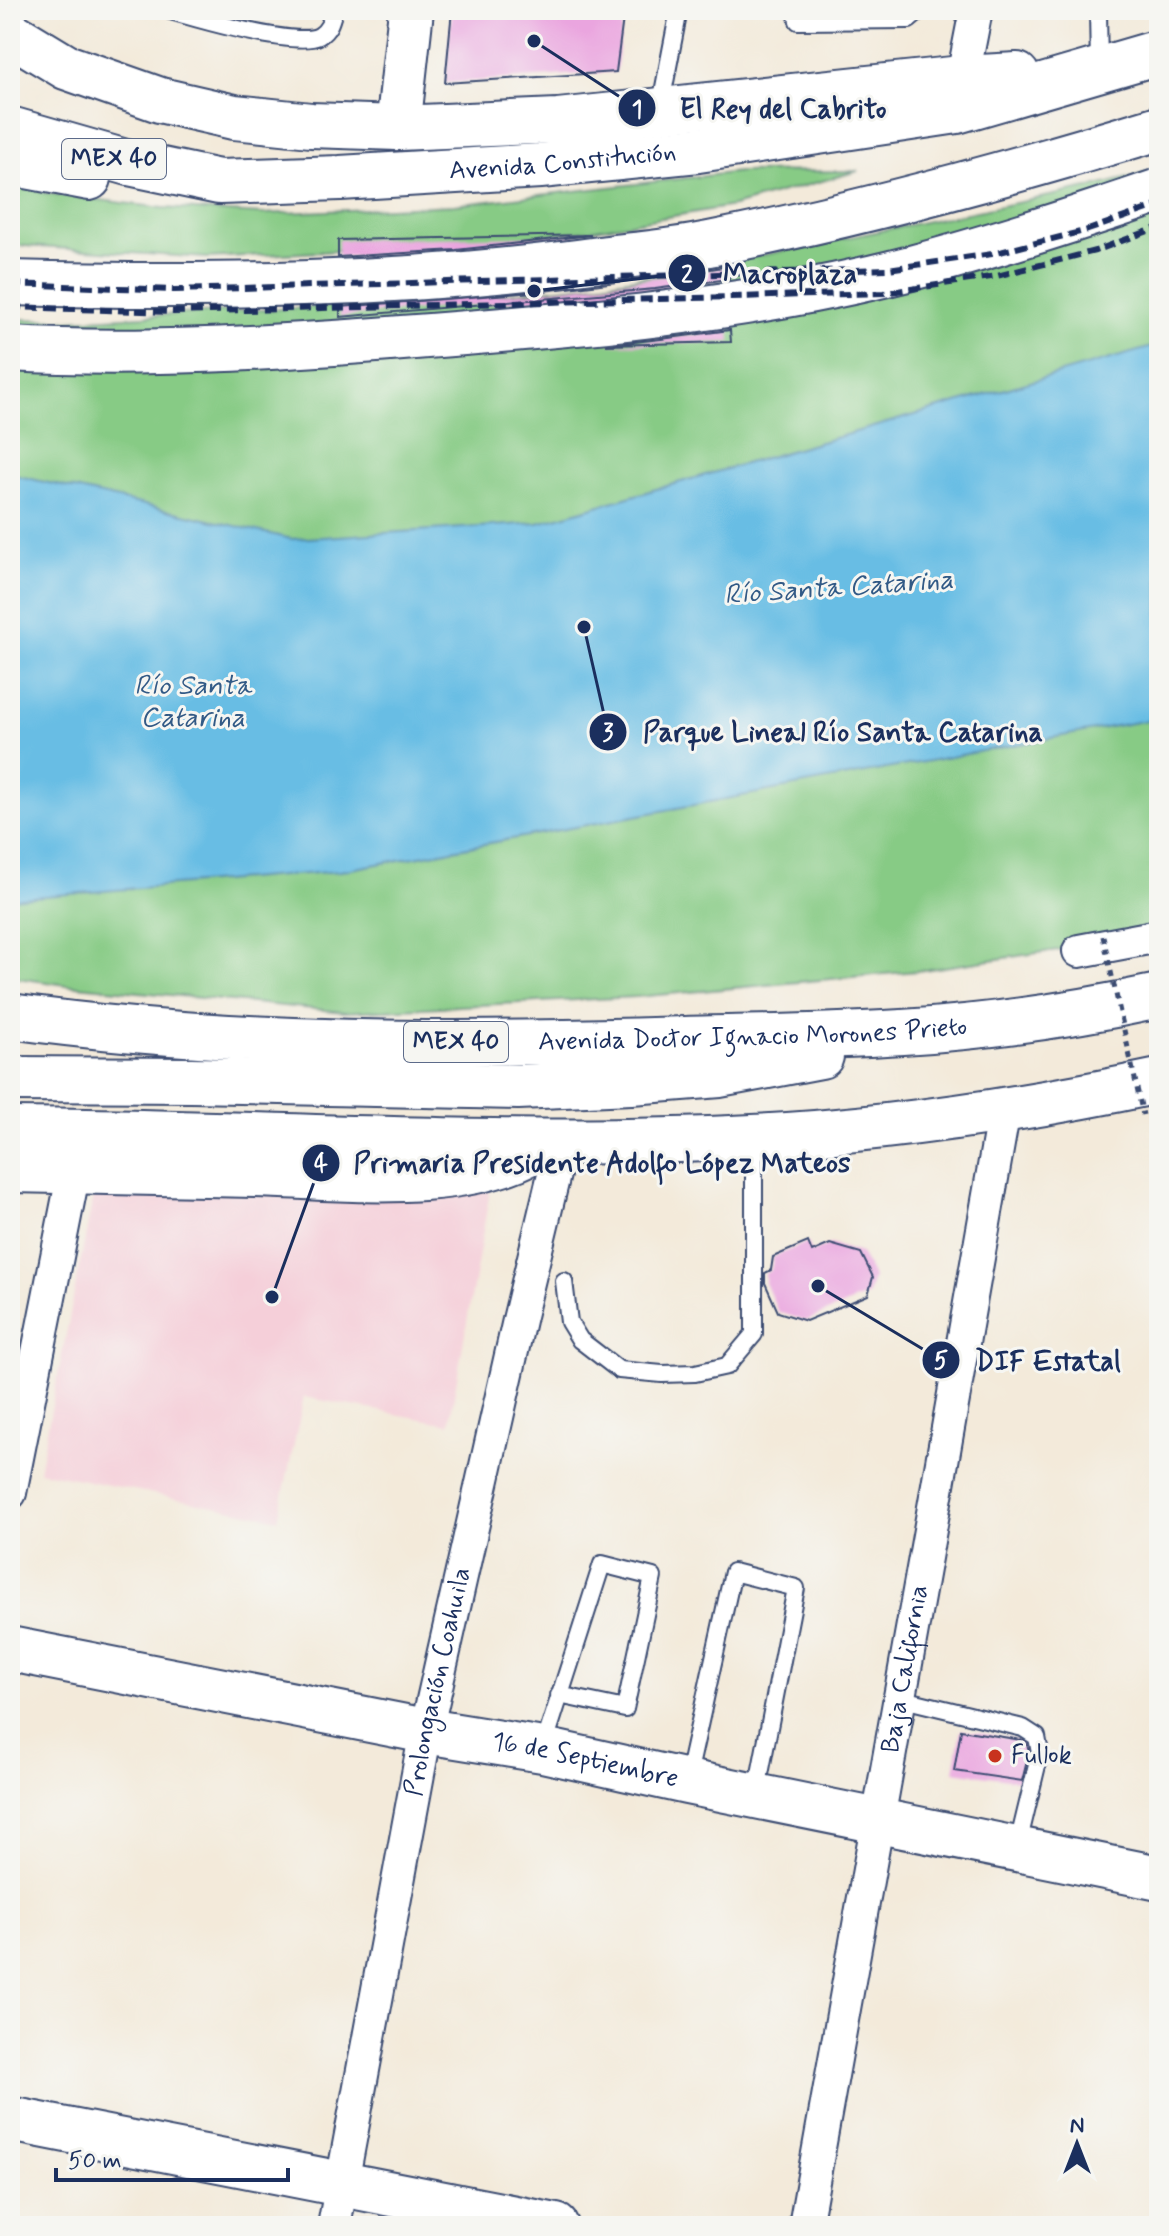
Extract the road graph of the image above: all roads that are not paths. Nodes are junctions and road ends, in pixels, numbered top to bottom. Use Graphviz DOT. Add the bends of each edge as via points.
graph roads {
  1 [pos="167,10"];
  2 [pos="334,10"];
  3 [pos="411,10"];
  4 [pos="679,10"];
  5 [pos="796,10"];
  6 [pos="921,10"];
  7 [pos="976,10"];
  8 [pos="1098,10"];
  9 [pos="852,14"];
  10 [pos="10,33"];
  11 [pos="1159,52"];
  12 [pos="1099,70"];
  13 [pos="959,94"];
  14 [pos="660,110"];
  15 [pos="398,128"];
  16 [pos="1159,128"];
  17 [pos="10,129"];
  18 [pos="10,163"];
  19 [pos="219,182"];
  20 [pos="1159,191"];
  21 [pos="10,283"];
  22 [pos="10,349"];
  23 [pos="1159,936"];
  24 [pos="1091,944"];
  25 [pos="1159,996"];
  26 [pos="10,1016"];
  27 [pos="903,1032"];
  28 [pos="10,1079"];
  29 [pos="1151,1098"];
  30 [pos="1004,1110"];
  31 [pos="10,1130"];
  32 [pos="754,1137"];
  33 [pos="557,1141"];
  34 [pos="10,1170"];
  35 [pos="74,1171"];
  36 [pos="564,1281"];
  37 [pos="10,1493"];
  38 [pos="10,1649"];
  39 [pos="559,1695"];
  40 [pos="899,1698"];
  41 [pos="426,1731"];
  42 [pos="543,1750"];
  43 [pos="687,1782"];
  44 [pos="756,1796"];
  45 [pos="880,1822"];
  46 [pos="1017,1850"];
  47 [pos="1159,1878"];
  48 [pos="10,2119"];
  49 [pos="342,2182"];
  50 [pos="334,2226"];
  51 [pos="556,2226"];
  52 [pos="805,2226"];
  1 -- 2 [label="lane" via="300,40 326,30"];
  3 -- 15 [label="main road"];
  4 -- 14 [label="lane"];
  5 -- 9 [label="lane" via="798,21"];
  6 -- 9 [label="lane" via="909,20"];
  7 -- 13 [label="street"];
  8 -- 12 [label="lane"];
  10 -- 15 [label="main road" via="66,67 160,100 234,117"];
  11 -- 12 [label="main road, Avenida Constitución / MEX 40"];
  12 -- 13 [label="main road, Avenida Constitución / MEX 40"];
  13 -- 14 [label="main road"];
  13 -- 19 [label="main road, Avenida Constitución / MEX 40" via="698,150 540,166"];
  14 -- 15 [label="main road"];
  16 -- 21 [label="main road" via="886,204 722,241 566,264 300,284"];
  17 -- 19 [label="main road, Avenida Constitución / MEX 40"];
  18 -- 19 [label="main road" via="83,178"];
  20 -- 22 [label="main road" via="909,269 769,298 595,323 321,344 97,352"];
  23 -- 24 [label="street"];
  25 -- 27 [label="main road, Avenida Doctor Ignacio Morones Prieto / MEX 40" via="1056,1015"];
  26 -- 27 [label="main road, Avenida Doctor Ignacio Morones Prieto / MEX 40" via="243,1038 521,1043"];
  27 -- 28 [label="main road" via="807,1060 720,1075 631,1082 518,1087"];
  29 -- 30 [label="main road"];
  30 -- 32 [label="main road"];
  30 -- 40 [label="street, Baja California"];
  31 -- 33 [label="main road"];
  32 -- 33 [label="main road"];
  32 -- 36 [label="lane" via="754,1334 727,1366 695,1373 619,1370 580,1340 569,1322"];
  33 -- 35 [label="main road" via="495,1167 455,1176"];
  33 -- 41 [label="street, Prolongación Coahuila"];
  34 -- 35 [label="main road"];
  35 -- 37 [label="street"];
  38 -- 41 [label="main road, 16 de Septiembre"];
  39 -- 39 [label="lane" via="602,1564 653,1577 625,1709"];
  39 -- 42 [label="lane"];
  40 -- 45 [label="street, Baja California"];
  40 -- 46 [label="lane" via="1023,1728 1037,1737 1038,1763"];
  41 -- 42 [label="main road, 16 de Septiembre"];
  41 -- 49 [label="street, Prolongación Coahuila"];
  42 -- 43 [label="main road, 16 de Septiembre"];
  43 -- 44 [label="main road, 16 de Septiembre"];
  43 -- 44 [label="lane" via="733,1572 796,1588"];
  44 -- 45 [label="main road, 16 de Septiembre"];
  45 -- 46 [label="main road, 16 de Septiembre"];
  45 -- 52 [label="street, Baja California"];
  46 -- 47 [label="main road, 16 de Septiembre"];
  48 -- 49 [label="main road"];
  49 -- 50 [label="street, Prolongación Coahuila"];
  49 -- 51 [label="main road"];
}
